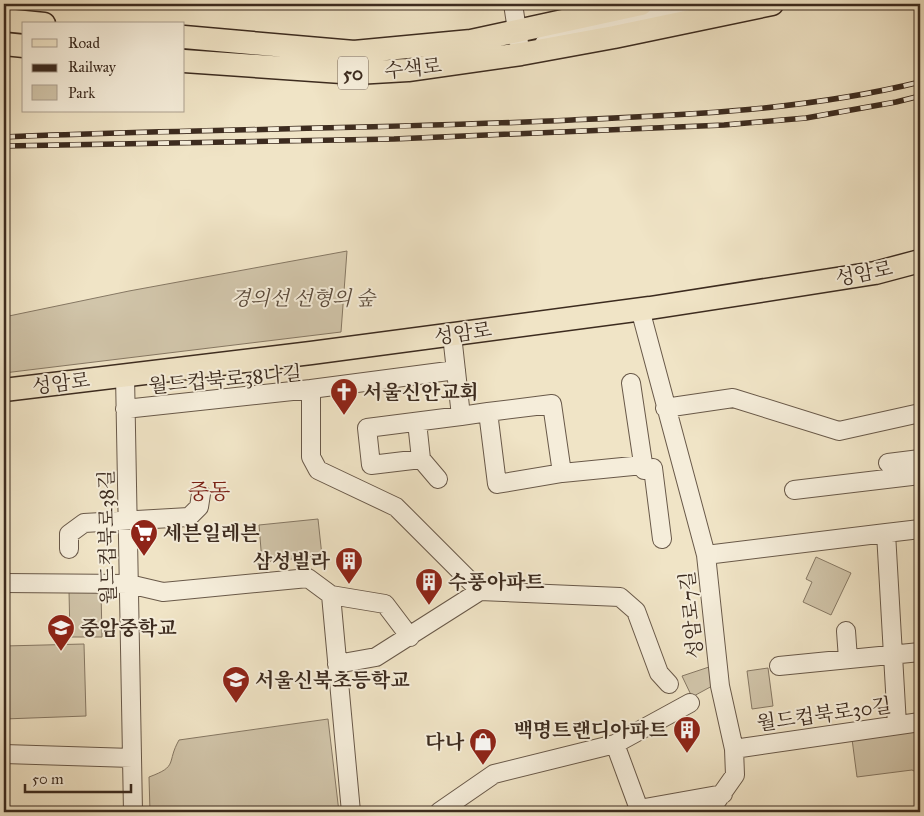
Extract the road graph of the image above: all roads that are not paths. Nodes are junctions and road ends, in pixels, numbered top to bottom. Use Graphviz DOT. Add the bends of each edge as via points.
graph roads {
  1 [pos="513,4"];
  2 [pos="641,4"];
  3 [pos="684,4"];
  4 [pos="772,4"];
  5 [pos="4,20"];
  6 [pos="24,22"];
  7 [pos="518,32"];
  8 [pos="185,37"];
  9 [pos="4,44"];
  10 [pos="22,46"];
  11 [pos="521,54"];
  12 [pos="185,61"];
  13 [pos="920,261"];
  14 [pos="640,309"];
  15 [pos="452,334"];
  16 [pos="456,370"];
  17 [pos="125,375"];
  18 [pos="631,383"];
  19 [pos="311,389"];
  20 [pos="4,390"];
  21 [pos="665,408"];
  22 [pos="125,409"];
  23 [pos="488,412"];
  24 [pos="920,413"];
  25 [pos="461,416"];
  26 [pos="417,422"];
  27 [pos="421,459"];
  28 [pos="920,459"];
  29 [pos="888,463"];
  30 [pos="680,464"];
  31 [pos="648,466"];
  32 [pos="562,473"];
  33 [pos="920,475"];
  34 [pos="438,478"];
  35 [pos="794,490"];
  36 [pos="200,494"];
  37 [pos="128,520"];
  38 [pos="920,529"];
  39 [pos="886,532"];
  40 [pos="662,539"];
  41 [pos="69,549"];
  42 [pos="706,556"];
  43 [pos="4,583"];
  44 [pos="129,584"];
  45 [pos="480,591"];
  46 [pos="330,595"];
  47 [pos="846,631"];
  48 [pos="410,636"];
  49 [pos="920,652"];
  50 [pos="893,654"];
  51 [pos="848,659"];
  52 [pos="337,664"];
  53 [pos="778,666"];
  54 [pos="669,684"];
  55 [pos="690,703"];
  56 [pos="920,722"];
  57 [pos="897,725"];
  58 [pos="615,744"];
  59 [pos="734,749"];
  60 [pos="4,754"];
  61 [pos="132,758"];
  62 [pos="723,794"];
  63 [pos="133,812"];
  64 [pos="351,812"];
  65 [pos="439,812"];
  66 [pos="709,812"];
  1 -- 7 [label="street"];
  2 -- 7 [label="main road, 수색로 / 50"];
  3 -- 11 [label="street" via="571,32"];
  4 -- 11 [label="main road, 수색로 / 50"];
  5 -- 6 [label="main road"];
  7 -- 8 [label="main road, 수색로 / 50" via="471,41 354,52"];
  7 -- 11 [label="street"];
  9 -- 10 [label="main road"];
  11 -- 12 [label="main road, 수색로 / 50" via="443,66 356,73"];
  13 -- 14 [label="main road, 성암로" via="875,273"];
  14 -- 15 [label="main road, 성암로"];
  14 -- 21 [label="street, 성암로7길"];
  15 -- 16 [label="street"];
  15 -- 17 [label="main road, 성암로"];
  16 -- 19 [label="street"];
  16 -- 25 [label="street"];
  17 -- 20 [label="main road, 성암로"];
  17 -- 22 [label="street, 월드컵북로38길"];
  18 -- 31 [label="street"];
  19 -- 22 [label="street, 월드컵북로38나길"];
  19 -- 45 [label="street, 월드컵북로38나길" via="311,457 318,470 396,507"];
  21 -- 24 [label="street" via="733,398 838,430"];
  21 -- 30 [label="street, 성암로7길"];
  22 -- 37 [label="street, 월드컵북로38길"];
  23 -- 25 [label="street"];
  23 -- 32 [label="street" via="552,404"];
  23 -- 32 [label="street" via="497,484"];
  25 -- 26 [label="street"];
  26 -- 27 [label="street"];
  26 -- 27 [label="street" via="367,428 371,465"];
  27 -- 34 [label="street"];
  28 -- 29 [label="street"];
  30 -- 31 [label="street"];
  30 -- 42 [label="street, 성암로7길"];
  31 -- 32 [label="street"];
  31 -- 40 [label="street"];
  33 -- 35 [label="street"];
  36 -- 37 [label="street" via="199,507 189,517"];
  37 -- 41 [label="street" via="84,523 69,534"];
  37 -- 44 [label="street, 월드컵북로38길"];
  38 -- 39 [label="street"];
  39 -- 42 [label="street"];
  39 -- 50 [label="street"];
  42 -- 59 [label="street, 성암로7길" via="720,686"];
  43 -- 44 [label="street"];
  44 -- 46 [label="street" via="163,592 308,578"];
  44 -- 61 [label="street, 월드컵북로38길"];
  45 -- 48 [label="street"];
  45 -- 54 [label="street" via="620,597 636,611 659,673"];
  46 -- 48 [label="street" via="385,604"];
  46 -- 52 [label="street"];
  47 -- 51 [label="street"];
  48 -- 52 [label="street" via="376,657"];
  49 -- 50 [label="street"];
  50 -- 51 [label="street"];
  50 -- 57 [label="street"];
  51 -- 53 [label="street"];
  52 -- 64 [label="street"];
  55 -- 58 [label="street"];
  56 -- 57 [label="street, 월드컵북로30길"];
  57 -- 59 [label="street, 월드컵북로30길"];
  58 -- 62 [label="street" via="638,809"];
  58 -- 65 [label="street" via="494,774"];
  59 -- 62 [label="street, 성암로7길" via="735,775"];
  60 -- 61 [label="street"];
  61 -- 63 [label="street, 월드컵북로38길"];
  62 -- 66 [label="street, 성암로7길"];
}
